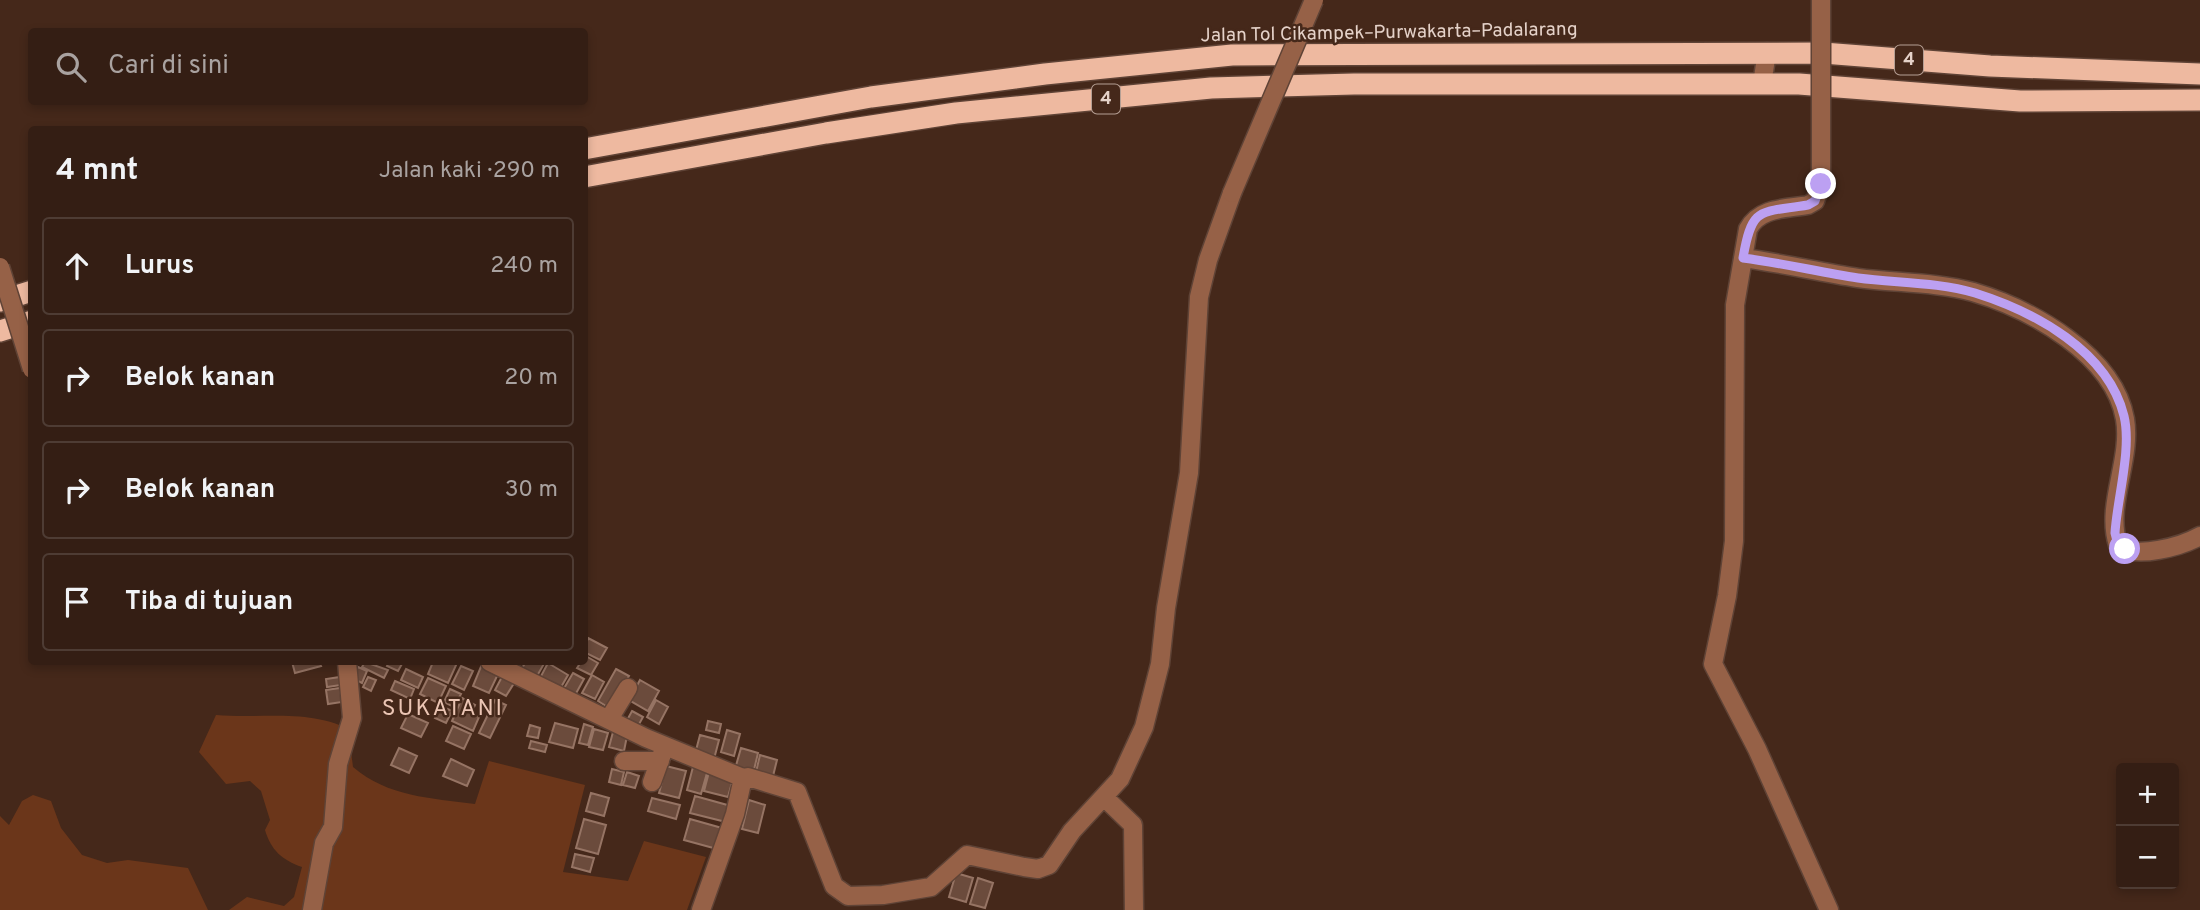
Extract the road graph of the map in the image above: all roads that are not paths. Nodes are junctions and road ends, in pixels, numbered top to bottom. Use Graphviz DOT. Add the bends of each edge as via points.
graph roads {
  1 [pos="1314,0"];
  2 [pos="1821,0"];
  3 [pos="1767,52"];
  4 [pos="2200,74"];
  5 [pos="1762,84"];
  6 [pos="2200,100"];
  7 [pos="588,148"];
  8 [pos="588,176"];
  9 [pos="1743,258"];
  10 [pos="0,267"];
  11 [pos="28,292"];
  12 [pos="0,301"];
  13 [pos="28,322"];
  14 [pos="0,331"];
  15 [pos="28,356"];
  16 [pos="2200,536"];
  17 [pos="347,665"];
  18 [pos="496,665"];
  19 [pos="628,688"];
  20 [pos="609,719"];
  21 [pos="662,754"];
  22 [pos="624,761"];
  23 [pos="743,778"];
  24 [pos="652,782"];
  25 [pos="1105,798"];
  26 [pos="312,910"];
  27 [pos="701,910"];
  28 [pos="1134,910"];
  29 [pos="1829,910"];
  1 -- 25 [label="street, bridge" via="1208,260 1199,297 1189,473 1157,678 1132,757"];
  2 -- 9 [label="street, bridge" via="1821,184 1815,201 1808,205 1754,218"];
  3 -- 4 [label="highway, Jalan Tol Cikampek–Purwakarta–Padalarang / 4"];
  3 -- 5 [label="street"];
  3 -- 7 [label="highway, Jalan Tol Cikampek–Purwakarta–Padalarang / 4" via="1232,55 871,97"];
  5 -- 6 [label="highway, 4" via="2020,101"];
  5 -- 8 [label="highway, 4" via="1354,83 1211,88 956,113"];
  9 -- 16 [label="street" via="1974,292 2036,319 2103,368 2116,390 2125,419 2116,508 2118,545 2164,549"];
  9 -- 29 [label="street" via="1735,306 1734,541 1713,664 1757,749"];
  10 -- 15 [label="street, bridge"];
  11 -- 12 [label="highway"];
  13 -- 14 [label="highway"];
  17 -- 26 [label="street" via="352,718 338,764 333,827 324,843"];
  18 -- 20 [label="street"];
  19 -- 20 [label="street"];
  20 -- 21 [label="street"];
  21 -- 22 [label="street"];
  21 -- 23 [label="street"];
  21 -- 24 [label="street"];
  23 -- 25 [label="street" via="782,786 800,797 834,886 848,896 931,887 967,855 1044,867"];
  23 -- 27 [label="street"];
  25 -- 28 [label="street" via="1133,825"];
}
